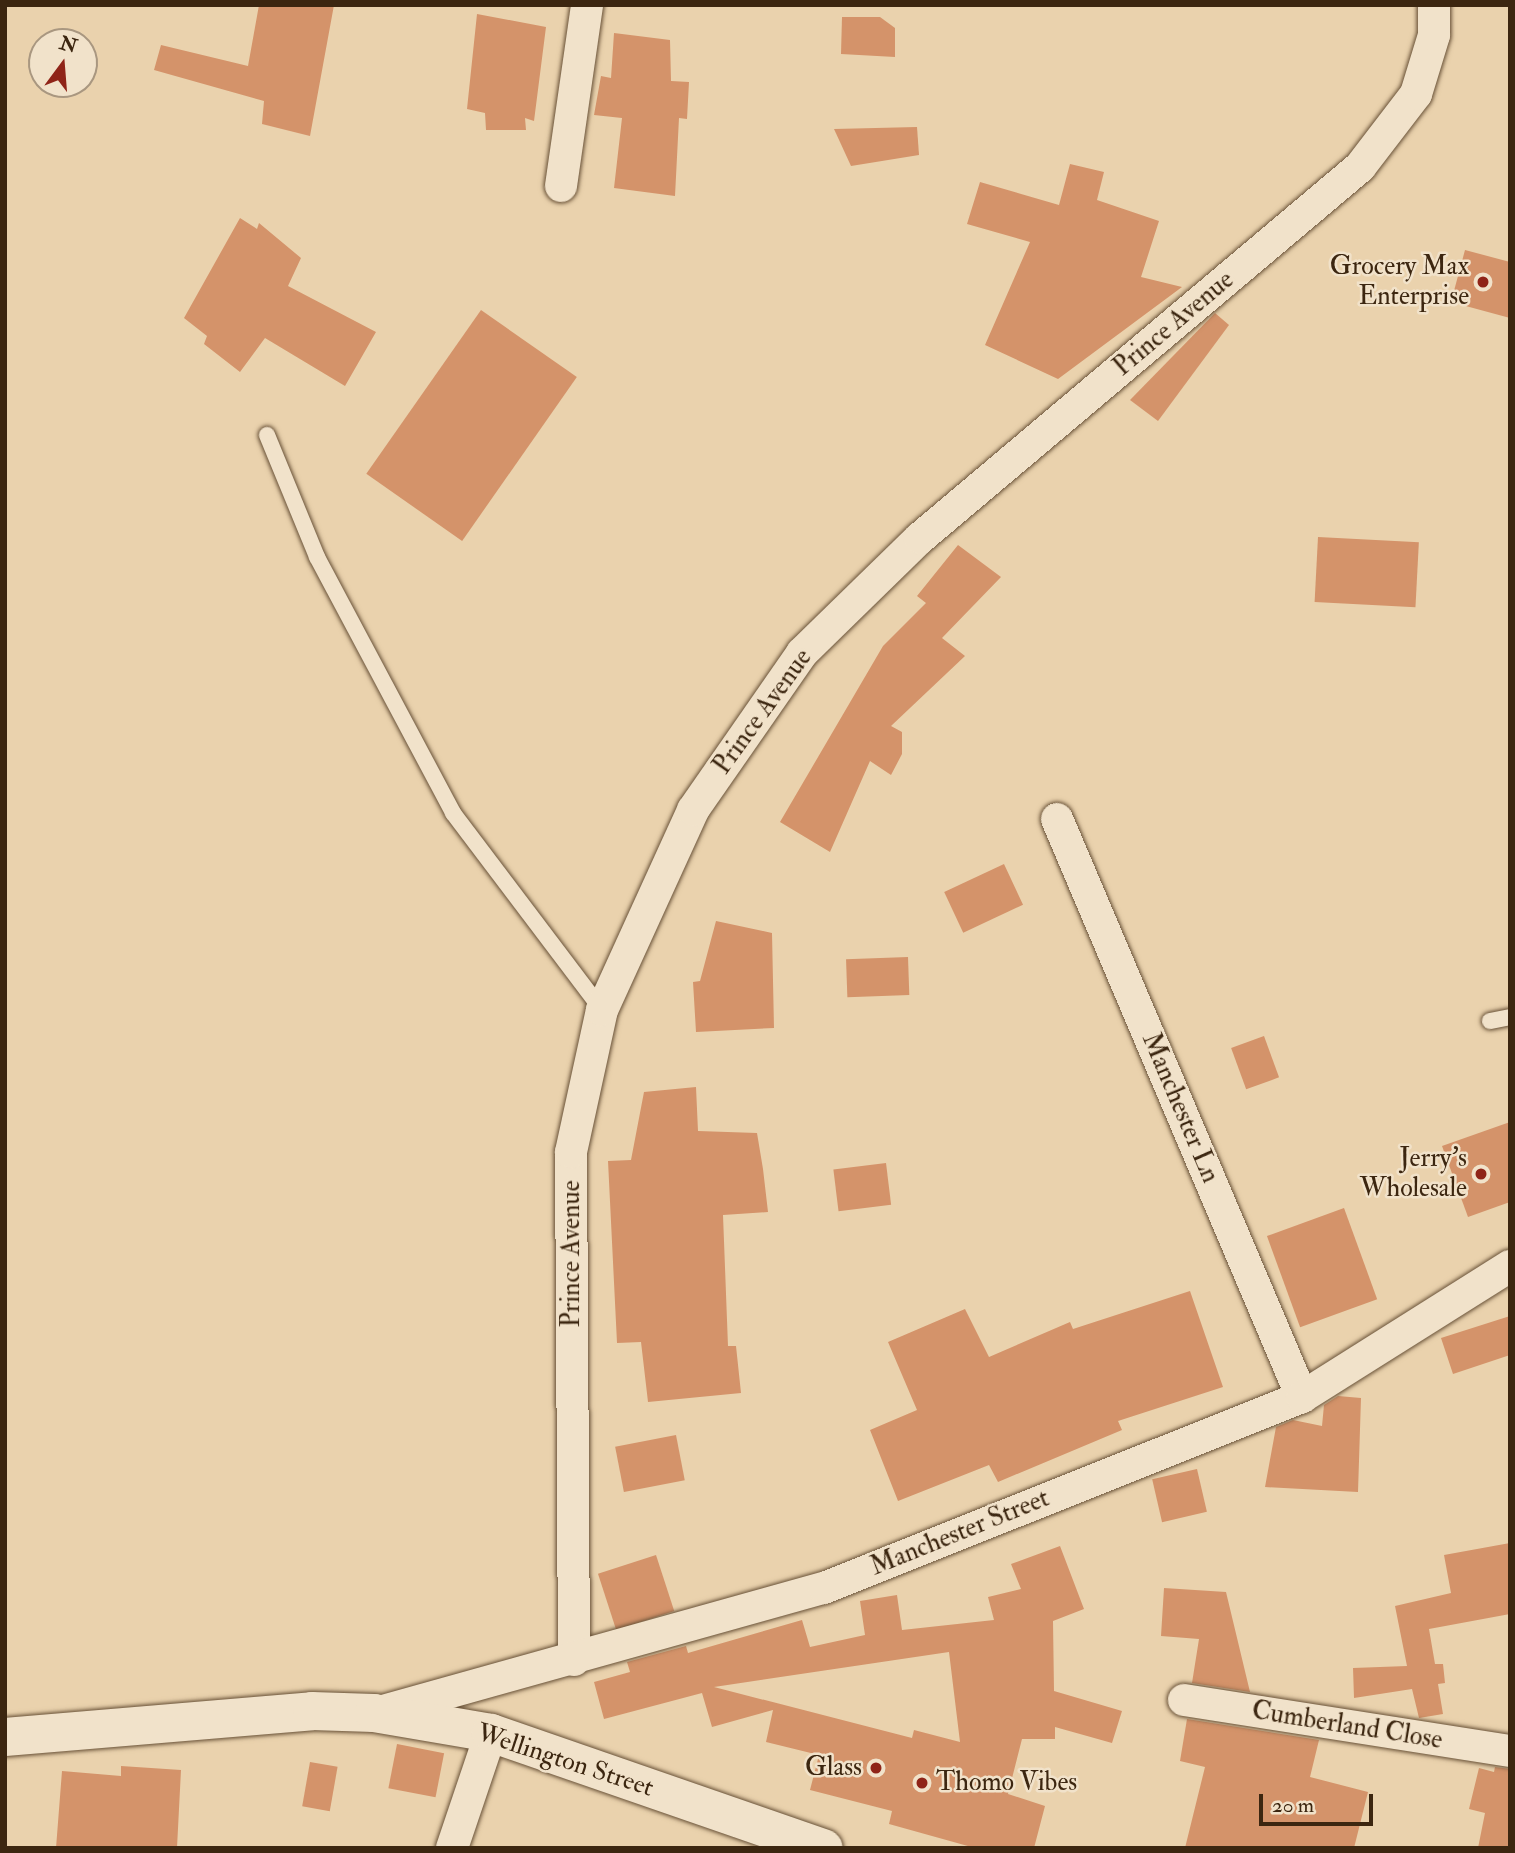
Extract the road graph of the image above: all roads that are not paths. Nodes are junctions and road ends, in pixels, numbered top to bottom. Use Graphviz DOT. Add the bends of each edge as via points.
graph roads {
  1 [pos="587,5"];
  2 [pos="1434,5"];
  3 [pos="561,186"];
  4 [pos="267,435"];
  5 [pos="1057,819"];
  6 [pos="602,1010"];
  7 [pos="1510,1017"];
  8 [pos="1490,1021"];
  9 [pos="1510,1266"];
  10 [pos="1302,1397"];
  11 [pos="574,1660"];
  12 [pos="1184,1700"];
  13 [pos="374,1713"];
  14 [pos="491,1732"];
  15 [pos="5,1737"];
  16 [pos="1510,1751"];
  17 [pos="452,1848"];
  18 [pos="824,1848"];
  1 -- 3 [label="street"];
  2 -- 6 [label="street, Prince Avenue" via="1434,35 1416,94 1360,167 920,538 802,653 693,810"];
  4 -- 6 [label="lane" via="317,557 453,813"];
  5 -- 10 [label="street, Manchester Ln"];
  6 -- 11 [label="street, Prince Avenue" via="571,1152"];
  7 -- 8 [label="lane"];
  9 -- 10 [label="street, Manchester Street"];
  10 -- 11 [label="street, Manchester Street" via="824,1588"];
  11 -- 13 [label="street, Manchester Street"];
  12 -- 16 [label="street, Cumberland Close"];
  13 -- 14 [label="main road, Wellington Street"];
  13 -- 15 [label="main road, Wellington Street" via="312,1711"];
  14 -- 17 [label="street"];
  14 -- 18 [label="main road, Wellington Street"];
}
